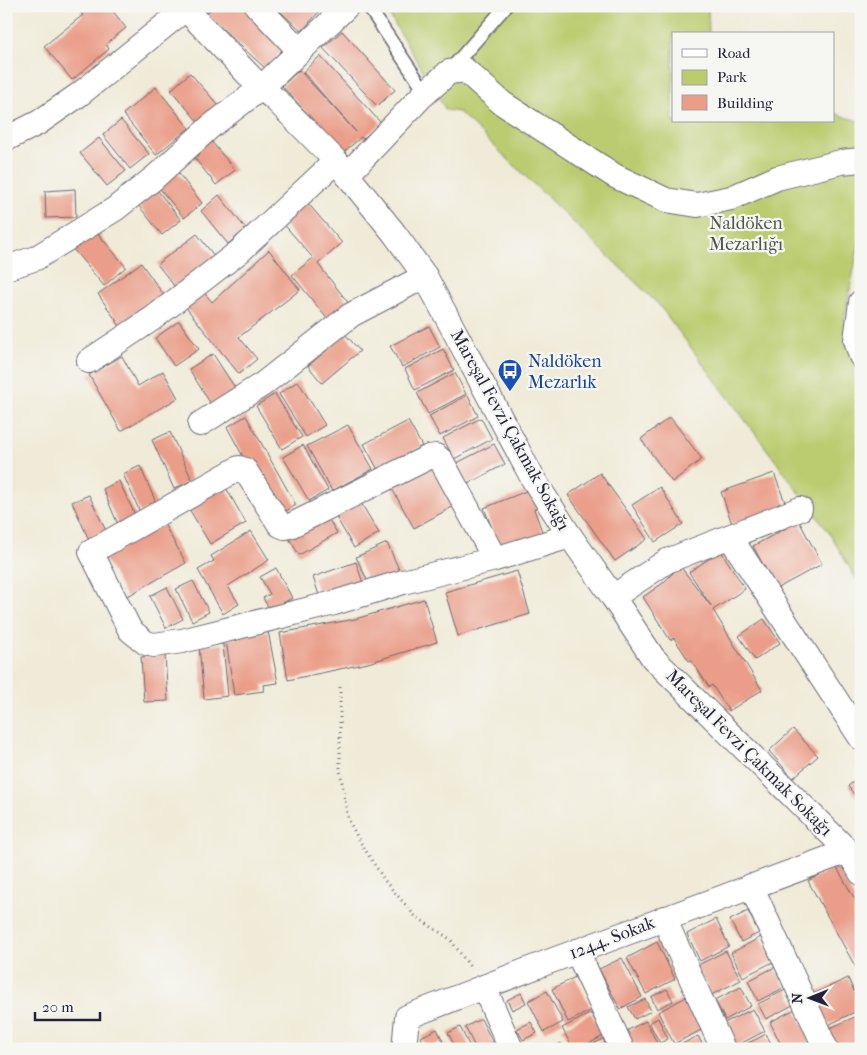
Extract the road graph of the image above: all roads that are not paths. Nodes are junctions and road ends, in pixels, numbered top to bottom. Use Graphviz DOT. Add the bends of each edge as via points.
graph roads {
  1 [pos="257,6"];
  2 [pos="347,6"];
  3 [pos="368,6"];
  4 [pos="506,6"];
  5 [pos="186,7"];
  6 [pos="300,51"];
  7 [pos="449,72"];
  8 [pos="261,88"];
  9 [pos="426,93"];
  10 [pos="6,139"];
  11 [pos="861,160"];
  12 [pos="342,168"];
  13 [pos="6,268"];
  14 [pos="425,276"];
  15 [pos="861,302"];
  16 [pos="859,345"];
  17 [pos="89,360"];
  18 [pos="200,424"];
  19 [pos="800,510"];
  20 [pos="570,536"];
  21 [pos="730,536"];
  22 [pos="495,559"];
  23 [pos="614,597"];
  24 [pos="861,738"];
  25 [pos="848,851"];
  26 [pos="861,873"];
  27 [pos="751,886"];
  28 [pos="664,918"];
  29 [pos="577,951"];
  30 [pos="484,987"];
  31 [pos="404,1049"];
  32 [pos="511,1049"];
  33 [pos="622,1049"];
  34 [pos="723,1049"];
  35 [pos="826,1049"];
  1 -- 6 [label="street"];
  2 -- 6 [label="street"];
  3 -- 9 [label="lane"];
  4 -- 7 [label="lane"];
  5 -- 8 [label="street, Mareşal Fevzi Çakmak Sokağı"];
  5 -- 10 [label="street" via="80,94 38,123"];
  6 -- 8 [label="street"];
  7 -- 9 [label="street"];
  7 -- 11 [label="street" via="465,70 502,103 615,176 666,200 697,205 732,198 777,178"];
  8 -- 12 [label="street, Mareşal Fevzi Çakmak Sokağı"];
  8 -- 13 [label="street" via="210,127 115,209 36,258"];
  9 -- 12 [label="street"];
  12 -- 14 [label="street, Mareşal Fevzi Çakmak Sokağı"];
  12 -- 17 [label="street" via="152,319"];
  14 -- 18 [label="street" via="351,315 263,384"];
  14 -- 20 [label="street, Mareşal Fevzi Çakmak Sokağı" via="533,479"];
  15 -- 16 [label="street"];
  19 -- 21 [label="street"];
  20 -- 22 [label="street"];
  20 -- 23 [label="street, Mareşal Fevzi Çakmak Sokağı"];
  21 -- 23 [label="street" via="667,561"];
  21 -- 24 [label="street"];
  22 -- 22 [label="street" via="327,605 154,646 130,630 91,552 240,468 284,527 436,456"];
  23 -- 25 [label="street, Mareşal Fevzi Çakmak Sokağı" via="653,658"];
  25 -- 26 [label="street, Mareşal Fevzi Çakmak Sokağı"];
  25 -- 27 [label="street, 1244. Sokak"];
  27 -- 28 [label="street, 1244. Sokak"];
  27 -- 35 [label="street"];
  28 -- 29 [label="street, 1244. Sokak"];
  28 -- 34 [label="street"];
  29 -- 30 [label="street, 1244. Sokak"];
  29 -- 33 [label="street"];
  30 -- 31 [label="street, 1244. Sokak" via="407,1017"];
  30 -- 32 [label="street"];
}
